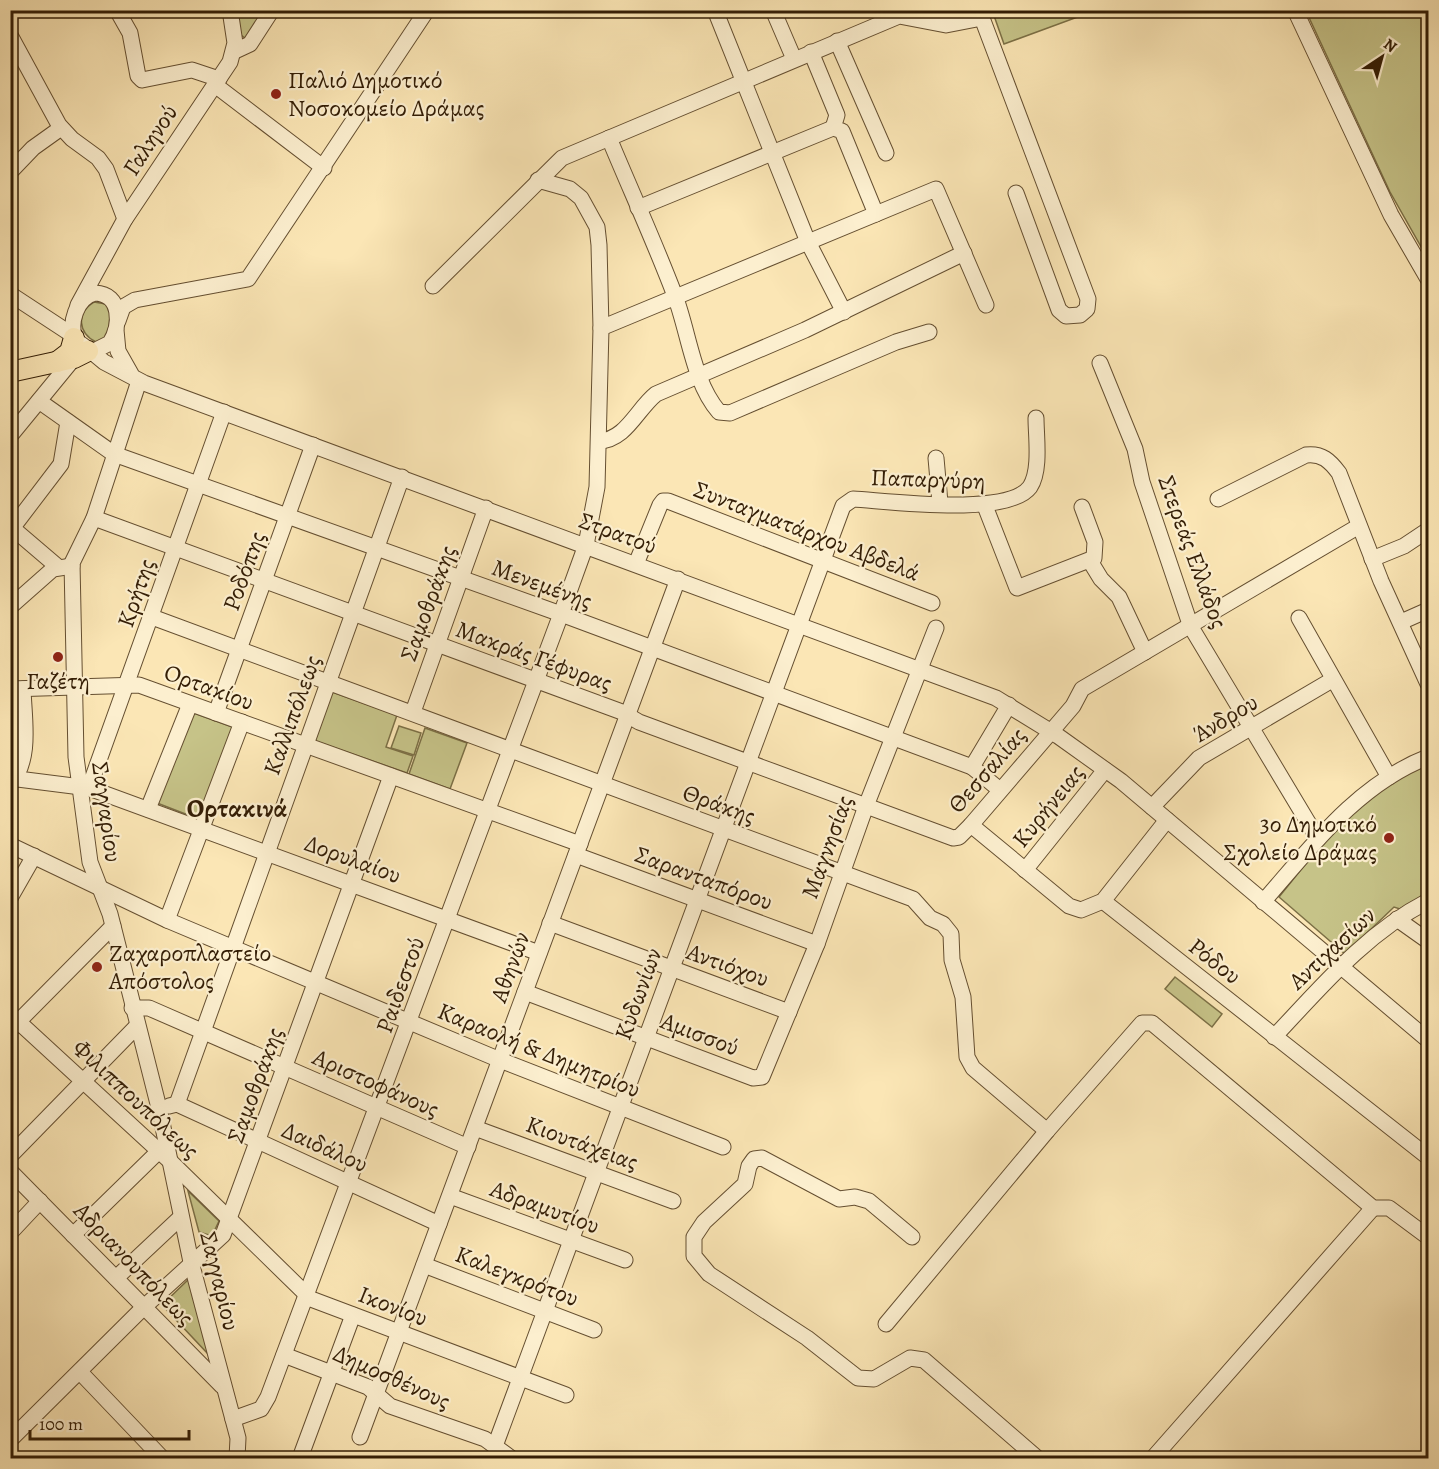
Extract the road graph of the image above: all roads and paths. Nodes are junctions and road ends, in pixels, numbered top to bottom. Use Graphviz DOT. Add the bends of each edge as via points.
graph roads {
  1 [pos="117,10"];
  2 [pos="230,10"];
  3 [pos="272,10"];
  4 [pos="715,10"];
  5 [pos="773,10"];
  6 [pos="1296,10"];
  7 [pos="425,11"];
  8 [pos="899,14"];
  9 [pos="10,35"];
  10 [pos="837,41"];
  11 [pos="235,51"];
  12 [pos="811,52"];
  13 [pos="794,59"];
  14 [pos="217,82"];
  15 [pos="742,82"];
  16 [pos="61,128"];
  17 [pos="832,128"];
  18 [pos="609,138"];
  19 [pos="772,151"];
  20 [pos="886,153"];
  21 [pos="324,168"];
  22 [pos="10,172"];
  23 [pos="538,180"];
  24 [pos="1016,193"];
  25 [pos="638,208"];
  26 [pos="876,214"];
  27 [pos="125,219"];
  28 [pos="808,242"];
  29 [pos="964,253"];
  30 [pos="95,272"];
  31 [pos="1428,279"];
  32 [pos="433,286"];
  33 [pos="10,294"];
  34 [pos="106,295"];
  35 [pos="675,297"];
  36 [pos="135,300"];
  37 [pos="78,305"];
  38 [pos="986,305"];
  39 [pos="844,312"];
  40 [pos="117,326"];
  41 [pos="601,328"];
  42 [pos="929,333"];
  43 [pos="80,347"];
  44 [pos="1100,363"];
  45 [pos="10,372"];
  46 [pos="700,375"];
  47 [pos="136,379"];
  48 [pos="39,401"];
  49 [pos="224,412"];
  50 [pos="1036,418"];
  51 [pos="68,422"];
  52 [pos="10,436"];
  53 [pos="599,441"];
  54 [pos="313,445"];
  55 [pos="114,454"];
  56 [pos="936,458"];
  57 [pos="402,477"];
  58 [pos="199,484"];
  59 [pos="1218,499"];
  60 [pos="940,503"];
  61 [pos="985,506"];
  62 [pos="1082,507"];
  63 [pos="486,508"];
  64 [pos="288,516"];
  65 [pos="94,518"];
  66 [pos="1359,526"];
  67 [pos="11,528"];
  68 [pos="1428,530"];
  69 [pos="586,545"];
  70 [pos="176,548"];
  71 [pos="376,548"];
  72 [pos="1372,559"];
  73 [pos="822,561"];
  74 [pos="1090,561"];
  75 [pos="636,564"];
  76 [pos="65,567"];
  77 [pos="461,578"];
  78 [pos="678,579"];
  79 [pos="264,581"];
  80 [pos="932,603"];
  81 [pos="10,607"];
  82 [pos="1428,610"];
  83 [pos="353,613"];
  84 [pos="561,614"];
  85 [pos="152,617"];
  86 [pos="1299,618"];
  87 [pos="1401,622"];
  88 [pos="799,624"];
  89 [pos="1191,627"];
  90 [pos="936,628"];
  91 [pos="438,644"];
  92 [pos="652,648"];
  93 [pos="240,649"];
  94 [pos="1145,652"];
  95 [pos="920,669"];
  96 [pos="1332,680"];
  97 [pos="328,681"];
  98 [pos="536,681"];
  99 [pos="1428,684"];
  100 [pos="128,686"];
  101 [pos="17,689"];
  102 [pos="73,689"];
  103 [pos="773,693"];
  104 [pos="189,704"];
  105 [pos="1008,705"];
  106 [pos="413,712"];
  107 [pos="216,713"];
  108 [pos="627,716"];
  109 [pos="242,722"];
  110 [pos="1253,727"];
  111 [pos="1050,731"];
  112 [pos="892,737"];
  113 [pos="305,745"];
  114 [pos="511,749"];
  115 [pos="1428,757"];
  116 [pos="747,762"];
  117 [pos="972,767"];
  118 [pos="1106,770"];
  119 [pos="391,776"];
  120 [pos="1389,777"];
  121 [pos="12,780"];
  122 [pos="602,785"];
  123 [pos="84,787"];
  124 [pos="1000,790"];
  125 [pos="866,806"];
  126 [pos="1152,807"];
  127 [pos="148,810"];
  128 [pos="488,811"];
  129 [pos="1167,820"];
  130 [pos="971,825"];
  131 [pos="202,828"];
  132 [pos="723,830"];
  133 [pos="957,838"];
  134 [pos="1318,839"];
  135 [pos="10,844"];
  136 [pos="578,849"];
  137 [pos="267,852"];
  138 [pos="34,856"];
  139 [pos="1025,870"];
  140 [pos="842,873"];
  141 [pos="352,883"];
  142 [pos="99,889"];
  143 [pos="10,898"];
  144 [pos="697,900"];
  145 [pos="1103,901"];
  146 [pos="1428,901"];
  147 [pos="1263,902"];
  148 [pos="448,918"];
  149 [pos="1397,919"];
  150 [pos="167,920"];
  151 [pos="550,923"];
  152 [pos="113,926"];
  153 [pos="1428,941"];
  154 [pos="817,944"];
  155 [pos="233,948"];
  156 [pos="539,954"];
  157 [pos="1340,965"];
  158 [pos="672,968"];
  159 [pos="316,982"];
  160 [pos="525,992"];
  161 [pos="132,1008"];
  162 [pos="789,1012"];
  163 [pos="13,1022"];
  164 [pos="410,1022"];
  165 [pos="137,1026"];
  166 [pos="204,1033"];
  167 [pos="646,1038"];
  168 [pos="1274,1038"];
  169 [pos="1428,1040"];
  170 [pos="500,1060"];
  171 [pos="285,1068"];
  172 [pos="759,1079"];
  173 [pos="85,1083"];
  174 [pos="177,1104"];
  175 [pos="159,1108"];
  176 [pos="621,1108"];
  177 [pos="377,1109"];
  178 [pos="475,1128"];
  179 [pos="1047,1131"];
  180 [pos="259,1143"];
  181 [pos="468,1147"];
  182 [pos="723,1147"];
  183 [pos="159,1151"];
  184 [pos="10,1156"];
  185 [pos="1428,1157"];
  186 [pos="172,1163"];
  187 [pos="10,1171"];
  188 [pos="597,1173"];
  189 [pos="349,1182"];
  190 [pos="450,1196"];
  191 [pos="40,1201"];
  192 [pos="673,1201"];
  193 [pos="1373,1208"];
  194 [pos="181,1217"];
  195 [pos="230,1219"];
  196 [pos="439,1224"];
  197 [pos="10,1233"];
  198 [pos="74,1235"];
  199 [pos="912,1237"];
  200 [pos="1428,1237"];
  201 [pos="572,1241"];
  202 [pos="625,1260"];
  203 [pos="191,1262"];
  204 [pos="424,1265"];
  205 [pos="116,1278"];
  206 [pos="307,1295"];
  207 [pos="144,1307"];
  208 [pos="546,1311"];
  209 [pos="353,1316"];
  210 [pos="886,1324"];
  211 [pos="594,1330"];
  212 [pos="399,1333"];
  213 [pos="284,1355"];
  214 [pos="80,1372"];
  215 [pos="331,1374"];
  216 [pos="521,1379"];
  217 [pos="224,1389"];
  218 [pos="376,1394"];
  219 [pos="566,1395"];
  220 [pos="233,1419"];
  221 [pos="360,1437"];
  222 [pos="10,1440"];
  223 [pos="495,1446"];
  224 [pos="162,1458"];
  225 [pos="237,1458"];
  226 [pos="300,1458"];
  227 [pos="511,1458"];
  228 [pos="1037,1458"];
  229 [pos="1152,1458"];
  1 -- 14 [label="street" via="127,24 142,80 192,70"];
  2 -- 11 [label="street"];
  3 -- 11 [label="street" via="252,42"];
  4 -- 15 [label="street"];
  5 -- 13 [label="street"];
  6 -- 31 [label="street" via="1391,215"];
  7 -- 21 [label="street"];
  8 -- 10 [label="street"];
  8 -- 24 [label="street" via="946,25 982,18 1088,299 1087,309 1080,315 1066,316 1059,310"];
  9 -- 16 [label="street"];
  10 -- 12 [label="street"];
  10 -- 20 [label="street"];
  11 -- 14 [label="street, Γαληνού"];
  12 -- 13 [label="street"];
  12 -- 17 [label="street" via="837,115"];
  13 -- 15 [label="street"];
  14 -- 21 [label="street"];
  14 -- 27 [label="street, Γαληνού"];
  15 -- 18 [label="street"];
  15 -- 19 [label="street"];
  16 -- 22 [label="street" via="33,148"];
  16 -- 27 [label="street" via="100,161 116,189"];
  17 -- 19 [label="street"];
  17 -- 26 [label="street" via="842,131"];
  18 -- 23 [label="street" via="562,158"];
  18 -- 25 [label="street"];
  19 -- 25 [label="street"];
  19 -- 28 [label="street"];
  21 -- 36 [label="street" via="248,279"];
  23 -- 32 [label="street"];
  23 -- 41 [label="street, Ραιδεστού" via="570,189 581,198 597,227"];
  25 -- 35 [label="street"];
  26 -- 28 [label="street"];
  26 -- 29 [label="street" via="936,189"];
  27 -- 30 [label="street, Γαληνού"];
  28 -- 35 [label="street"];
  28 -- 39 [label="street"];
  29 -- 38 [label="street"];
  29 -- 39 [label="street"];
  30 -- 34 [label="street"];
  30 -- 37 [label="street, Γαληνού"];
  33 -- 43 [label="street, Στρατού"];
  34 -- 36 [label="street"];
  34 -- 37 [label="street" via="89,295"];
  34 -- 40 [label="street" via="116,307"];
  35 -- 41 [label="street"];
  35 -- 46 [label="street"];
  36 -- 40 [label="street" via="123,308"];
  37 -- 43 [label="street"];
  39 -- 46 [label="street"];
  40 -- 43 [label="street" via="109,345"];
  40 -- 47 [label="street" via="118,351"];
  41 -- 53 [label="street, Ραιδεστού"];
  42 -- 46 [label="street" via="896,342 730,413 719,412 713,405"];
  43 -- 45 [label="main road" via="55,363"];
  43 -- 47 [label="street, Στρατού"];
  43 -- 48 [label="street"];
  44 -- 89 [label="street, Στερεάς Ελλάδος" via="1135,449 1142,482"];
  46 -- 53 [label="street" via="656,394 643,404 620,436"];
  47 -- 49 [label="street, Στρατού"];
  47 -- 55 [label="street, Σαγγαρίου"];
  48 -- 51 [label="street, Μενεμένης"];
  48 -- 52 [label="street"];
  49 -- 54 [label="street, Στρατού"];
  49 -- 58 [label="street, Κρήτης"];
  50 -- 61 [label="street, Παπαργύρη" via="1031,484 1023,493"];
  51 -- 55 [label="street, Μενεμένης"];
  51 -- 67 [label="street" via="61,464"];
  53 -- 69 [label="street, Ραιδεστού" via="594,507"];
  54 -- 57 [label="street, Στρατού"];
  54 -- 64 [label="street, Ροδόπης"];
  55 -- 58 [label="street, Μενεμένης"];
  55 -- 65 [label="street, Σαγγαρίου"];
  56 -- 60 [label="street"];
  57 -- 63 [label="street, Στρατού"];
  57 -- 71 [label="street, Καλλιπόλεως"];
  58 -- 64 [label="street, Μενεμένης"];
  58 -- 70 [label="street, Κρήτης"];
  59 -- 66 [label="street" via="1306,455 1316,454 1332,463 1339,473"];
  60 -- 61 [label="street, Παπαργύρη"];
  60 -- 73 [label="street, Παπαργύρη" via="849,500 840,510"];
  61 -- 74 [label="street" via="1017,588"];
  62 -- 74 [label="street" via="1095,542 1095,556"];
  63 -- 69 [label="street, Στρατού"];
  63 -- 77 [label="street, Σαμοθράκης"];
  64 -- 71 [label="street, Μενεμένης"];
  64 -- 79 [label="street, Ροδόπης"];
  65 -- 70 [label="street, Μακράς Γέφυρας"];
  65 -- 76 [label="street, Σαγγαρίου"];
  66 -- 72 [label="street"];
  66 -- 89 [label="street, Θεσσαλίας"];
  67 -- 76 [label="street"];
  68 -- 72 [label="street" via="1404,546"];
  69 -- 75 [label="street, Στρατού"];
  69 -- 84 [label="street, Ραιδεστού"];
  70 -- 79 [label="street, Μακράς Γέφυρας"];
  70 -- 85 [label="street, Κρήτης"];
  71 -- 77 [label="street, Μενεμένης"];
  71 -- 83 [label="street, Καλλιπόλεως"];
  72 -- 87 [label="street"];
  73 -- 75 [label="street, Συνταγματάρχου Αβδελά" via="663,501"];
  73 -- 80 [label="street, Συνταγματάρχου Αβδελά"];
  73 -- 88 [label="street, Παπαργύρη"];
  74 -- 94 [label="street" via="1119,597"];
  75 -- 78 [label="street, Στρατού"];
  76 -- 81 [label="street"];
  76 -- 102 [label="street, Σαγγαρίου"];
  77 -- 84 [label="street, Μενεμένης"];
  77 -- 91 [label="street, Σαμοθράκης"];
  78 -- 88 [label="street, Στρατού"];
  78 -- 92 [label="street, Αθηνών"];
  79 -- 83 [label="street, Μακράς Γέφυρας"];
  79 -- 93 [label="street, Ροδόπης"];
  82 -- 87 [label="street"];
  83 -- 91 [label="street, Μακράς Γέφυρας"];
  83 -- 97 [label="street, Καλλιπόλεως"];
  84 -- 92 [label="street, Μενεμένης"];
  84 -- 98 [label="street, Ραιδεστού"];
  85 -- 93 [label="street, Θράκης"];
  85 -- 100 [label="street, Κρήτης"];
  86 -- 96 [label="street"];
  87 -- 99 [label="street"];
  88 -- 95 [label="street, Στρατού"];
  88 -- 103 [label="street, Κυδωνίων"];
  89 -- 94 [label="street, Θεσσαλίας"];
  89 -- 110 [label="street, Στερεάς Ελλάδος"];
  90 -- 95 [label="street, Μαγνησίας"];
  91 -- 98 [label="street, Μακράς Γέφυρας"];
  91 -- 106 [label="street, Σαμοθράκης"];
  92 -- 103 [label="street, Μενεμένης"];
  92 -- 108 [label="street, Αθηνών"];
  93 -- 97 [label="street, Θράκης"];
  93 -- 107 [label="street, Ροδόπης"];
  94 -- 111 [label="street, Θεσσαλίας" via="1082,689 1073,706"];
  95 -- 105 [label="street, Στρατού"];
  95 -- 112 [label="street, Μαγνησίας"];
  96 -- 110 [label="street, Άνδρου"];
  96 -- 120 [label="street"];
  97 -- 106 [label="street, Θράκης"];
  97 -- 113 [label="street, Καλλιπόλεως"];
  98 -- 108 [label="street, Μακράς Γέφυρας"];
  98 -- 114 [label="street, Ραιδεστού"];
  100 -- 102 [label="street, Ορτακίου"];
  100 -- 104 [label="street, Ορτακίου" via="139,685"];
  100 -- 123 [label="street, Κρήτης"];
  101 -- 102 [label="street, Ορτακίου"];
  101 -- 121 [label="street" via="24,758"];
  102 -- 123 [label="street, Σαγγαρίου"];
  103 -- 112 [label="street, Μενεμένης"];
  103 -- 116 [label="street, Κυδωνίων"];
  104 -- 107 [label="street, Ορτακίου"];
  104 -- 127 [label="street"];
  105 -- 111 [label="street, Στρατού"];
  105 -- 117 [label="street"];
  106 -- 114 [label="street, Θράκης"];
  107 -- 109 [label="street, Ορτακίου"];
  108 -- 116 [label="street, Μακράς Γέφυρας"];
  108 -- 122 [label="street, Αθηνών"];
  109 -- 113 [label="street, Ορτακίου"];
  109 -- 131 [label="street"];
  110 -- 126 [label="street, Άνδρου" via="1199,758"];
  110 -- 134 [label="street, Στερεάς Ελλάδος"];
  111 -- 118 [label="street, Στρατού"];
  111 -- 124 [label="street, Θεσσαλίας"];
  112 -- 117 [label="street, Μενεμένης"];
  112 -- 125 [label="street, Μαγνησίας"];
  113 -- 119 [label="street, Ορτακίου"];
  113 -- 137 [label="street, Καλλιπόλεως"];
  114 -- 122 [label="street, Θράκης"];
  114 -- 128 [label="street, Ραιδεστού"];
  115 -- 120 [label="street"];
  116 -- 125 [label="street, Μακράς Γέφυρας"];
  116 -- 132 [label="street, Κυδωνίων"];
  117 -- 124 [label="street, Μενεμένης"];
  118 -- 126 [label="street, Στρατού"];
  118 -- 139 [label="street, Κυρήνειας"];
  119 -- 128 [label="street, Ορτακίου"];
  119 -- 141 [label="street, Σαμοθράκης"];
  120 -- 134 [label="street" via="1347,808"];
  121 -- 123 [label="street, Δορυλαίου"];
  122 -- 132 [label="street, Θράκης"];
  122 -- 136 [label="street, Αθηνών"];
  123 -- 127 [label="street, Δορυλαίου"];
  123 -- 142 [label="street, Σαγγαρίου" via="89,858"];
  124 -- 130 [label="street, Θεσσαλίας"];
  125 -- 133 [label="street, Μακράς Γέφυρας"];
  125 -- 140 [label="street, Μαγνησίας"];
  126 -- 129 [label="street, Στρατού"];
  127 -- 131 [label="street, Δορυλαίου"];
  128 -- 136 [label="street, Σαρανταπόρου"];
  128 -- 148 [label="street, Ραιδεστού"];
  129 -- 145 [label="street"];
  129 -- 147 [label="street, Στρατού"];
  130 -- 133 [label="street, Θεσσαλίας"];
  130 -- 139 [label="street"];
  131 -- 137 [label="street, Δορυλαίου"];
  131 -- 150 [label="street"];
  132 -- 140 [label="street, Θράκης"];
  132 -- 144 [label="street, Κυδωνίων"];
  134 -- 147 [label="street"];
  135 -- 138 [label="street, Καραολή & Δημητρίου"];
  136 -- 144 [label="street, Σαρανταπόρου"];
  136 -- 151 [label="street, Αθηνών"];
  137 -- 141 [label="street, Δορυλαίου"];
  137 -- 155 [label="street, Καλλιπόλεως"];
  138 -- 142 [label="street, Καραολή & Δημητρίου"];
  138 -- 143 [label="street"];
  139 -- 145 [label="street" via="1073,909 1087,909"];
  140 -- 154 [label="street, Μαγνησίας"];
  140 -- 179 [label="street, Θράκης" via="913,899 951,934 952,960 963,997 967,1057 973,1068"];
  141 -- 148 [label="street, Δορυλαίου"];
  141 -- 159 [label="street, Σαμοθράκης"];
  142 -- 150 [label="street, Καραολή & Δημητρίου"];
  142 -- 152 [label="street, Σαγγαρίου"];
  144 -- 154 [label="street, Σαρανταπόρου"];
  144 -- 158 [label="street, Κυδωνίων"];
  145 -- 168 [label="street, Ρόδου"];
  146 -- 149 [label="street, Αντιχασίων"];
  147 -- 157 [label="street, Στρατού"];
  148 -- 156 [label="street, Δορυλαίου"];
  148 -- 164 [label="street, Ραιδεστού"];
  149 -- 153 [label="street"];
  149 -- 157 [label="street, Αντιχασίων"];
  150 -- 155 [label="street, Καραολή & Δημητρίου"];
  151 -- 156 [label="street, Αθηνών"];
  151 -- 158 [label="street, Αντιόχου"];
  152 -- 161 [label="street, Σαγγαρίου"];
  152 -- 163 [label="street"];
  154 -- 162 [label="street, Μαγνησίας"];
  155 -- 159 [label="street, Καραολή & Δημητρίου"];
  155 -- 166 [label="street, Καλλιπόλεως"];
  156 -- 160 [label="street, Αθηνών"];
  157 -- 168 [label="street, Αντιχασίων"];
  157 -- 169 [label="street, Στρατού"];
  158 -- 162 [label="street, Αντιόχου"];
  158 -- 167 [label="street, Κυδωνίων"];
  159 -- 164 [label="street, Καραολή & Δημητρίου"];
  159 -- 171 [label="street, Σαμοθράκης"];
  160 -- 167 [label="street, Αμισσού"];
  160 -- 170 [label="street, Αθηνών"];
  161 -- 165 [label="street, Σαγγαρίου"];
  161 -- 166 [label="street, Αριστοφάνους" via="147,1007"];
  162 -- 172 [label="street, Μαγνησίας" via="765,1073"];
  163 -- 173 [label="street, Φιλιππουπόλεως"];
  164 -- 170 [label="street, Καραολή & Δημητρίου"];
  164 -- 177 [label="street, Ραιδεστού"];
  165 -- 173 [label="street"];
  165 -- 175 [label="street, Σαγγαρίου"];
  166 -- 171 [label="street, Αριστοφάνους"];
  166 -- 174 [label="street, Καλλιπόλεως"];
  167 -- 172 [label="street, Αμισσού"];
  167 -- 176 [label="street, Κυδωνίων"];
  168 -- 185 [label="street, Ρόδου"];
  170 -- 176 [label="street, Καραολή & Δημητρίου"];
  170 -- 178 [label="street, Αθηνών"];
  171 -- 177 [label="street, Αριστοφάνους"];
  171 -- 180 [label="street, Σαμοθράκης"];
  173 -- 183 [label="street, Φιλιππουπόλεως"];
  173 -- 184 [label="street"];
  174 -- 175 [label="street"];
  174 -- 180 [label="street, Δαιδάλου"];
  175 -- 186 [label="street, Σαγγαρίου"];
  176 -- 182 [label="street, Καραολή & Δημητρίου"];
  176 -- 188 [label="street, Κυδωνίων"];
  177 -- 181 [label="street, Αριστοφάνους"];
  177 -- 189 [label="street, Ραιδεστού"];
  178 -- 181 [label="street, Αθηνών"];
  178 -- 188 [label="street, Κιουτάχειας"];
  179 -- 193 [label="street" via="1142,1023 1152,1023"];
  179 -- 210 [label="street"];
  180 -- 189 [label="street, Δαιδάλου"];
  180 -- 195 [label="street, Σαμοθράκης"];
  181 -- 190 [label="street, Αθηνών"];
  183 -- 186 [label="street, Φιλιππουπόλεως"];
  183 -- 198 [label="street"];
  186 -- 194 [label="street, Σαγγαρίου"];
  186 -- 195 [label="street, Φιλιππουπόλεως"];
  187 -- 191 [label="street, Αδριανουπόλεως"];
  188 -- 192 [label="street, Κιουτάχειας"];
  188 -- 201 [label="street, Κυδωνίων"];
  189 -- 196 [label="street, Δαιδάλου"];
  189 -- 206 [label="street, Ραιδεστού"];
  190 -- 196 [label="street, Αθηνών"];
  190 -- 201 [label="street, Αδραμυτίου"];
  191 -- 197 [label="street"];
  191 -- 198 [label="street, Αδριανουπόλεως"];
  193 -- 200 [label="street" via="1389,1208"];
  193 -- 229 [label="street"];
  194 -- 203 [label="street, Σαγγαρίου"];
  194 -- 205 [label="street"];
  195 -- 203 [label="street, Σαμοθράκης" via="221,1238"];
  195 -- 206 [label="street, Ικονίου"];
  196 -- 204 [label="street, Αθηνών"];
  198 -- 205 [label="street, Αδριανουπόλεως"];
  199 -- 228 [label="street" via="869,1201 855,1197 839,1199 762,1158 754,1159 745,1184 704,1222 694,1237 694,1256 709,1274 807,1338 858,1378 874,1379 910,1358 924,1360"];
  201 -- 202 [label="street, Αδραμυτίου"];
  201 -- 208 [label="street, Κυδωνίων"];
  203 -- 207 [label="street, Σαμοθράκης"];
  203 -- 217 [label="street, Σαγγαρίου"];
  204 -- 208 [label="street, Καλεγκρότου"];
  204 -- 212 [label="street, Αθηνών"];
  205 -- 207 [label="street, Αδριανουπόλεως"];
  206 -- 209 [label="street, Ικονίου"];
  206 -- 213 [label="street, Ραιδεστού"];
  207 -- 214 [label="street, Σαμοθράκης"];
  207 -- 217 [label="street, Αδριανουπόλεως"];
  208 -- 211 [label="street, Καλεγκρότου"];
  208 -- 216 [label="street, Κυδωνίων"];
  209 -- 212 [label="street, Ικονίου"];
  209 -- 215 [label="street"];
  212 -- 216 [label="street, Ικονίου"];
  212 -- 218 [label="street, Αθηνών"];
  213 -- 215 [label="street, Δημοσθένους"];
  213 -- 220 [label="street, Ραιδεστού" via="264,1406"];
  214 -- 222 [label="street, Σαμοθράκης"];
  214 -- 224 [label="street"];
  215 -- 218 [label="street, Δημοσθένους" via="368,1387"];
  215 -- 226 [label="street"];
  216 -- 219 [label="street, Ικονίου"];
  216 -- 223 [label="street, Κυδωνίων"];
  217 -- 220 [label="street, Σαγγαρίου"];
  218 -- 221 [label="street, Αθηνών"];
  218 -- 223 [label="street, Δημοσθένους" via="390,1406 482,1437"];
  220 -- 225 [label="street, Σαγγαρίου" via="238,1438"];
  223 -- 227 [label="street, Δημοσθένους"];
}
